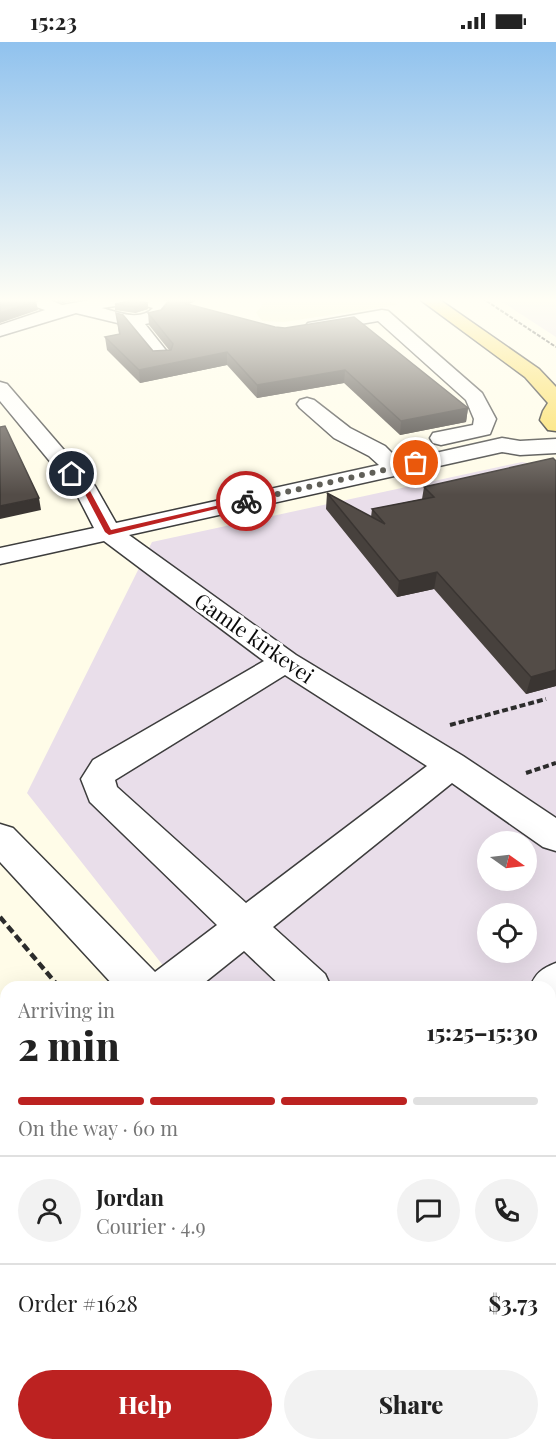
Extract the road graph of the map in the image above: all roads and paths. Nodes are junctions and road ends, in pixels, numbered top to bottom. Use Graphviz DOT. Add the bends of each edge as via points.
graph roads {
  1 [pos="437,364"];
  2 [pos="519,364"];
  3 [pos="0,388"];
  4 [pos="307,404"];
  5 [pos="555,413"];
  6 [pos="482,429"];
  7 [pos="424,441"];
  8 [pos="502,445"];
  9 [pos="556,446"];
  10 [pos="398,457"];
  11 [pos="109,532"];
  12 [pos="0,556"];
  13 [pos="285,662"];
  14 [pos="546,699"];
  15 [pos="406,737"];
  16 [pos="451,765"];
  17 [pos="556,837"];
  18 [pos="0,838"];
  19 [pos="0,917"];
  20 [pos="244,927"];
  21 [pos="54,981"];
  22 [pos="136,981"];
  23 [pos="176,981"];
  24 [pos="303,981"];
  1 -- 6 [label="street" via="475,397 485,419"];
  2 -- 5 [label="main road" via="532,373"];
  3 -- 11 [label="street, Gamle kirkevei" via="87,491"];
  4 -- 10 [label="street" via="342,433"];
  5 -- 8 [label="street" via="508,437"];
  6 -- 7 [label="street"];
  6 -- 8 [label="street"];
  8 -- 9 [label="street"];
  8 -- 10 [label="street"];
  10 -- 11 [label="street"];
  11 -- 12 [label="street"];
  11 -- 13 [label="street, Gamle kirkevei"];
  13 -- 15 [label="street, Gamle kirkevei"];
  13 -- 20 [label="street" via="105,769 98,779 102,793"];
  14 -- 15 [label="path"];
  15 -- 16 [label="street, Gamle kirkevei"];
  16 -- 17 [label="street, Gamle kirkevei"];
  16 -- 20 [label="street"];
  18 -- 22 [label="street"];
  19 -- 21 [label="path"];
  20 -- 23 [label="street"];
  20 -- 24 [label="street"];
}
